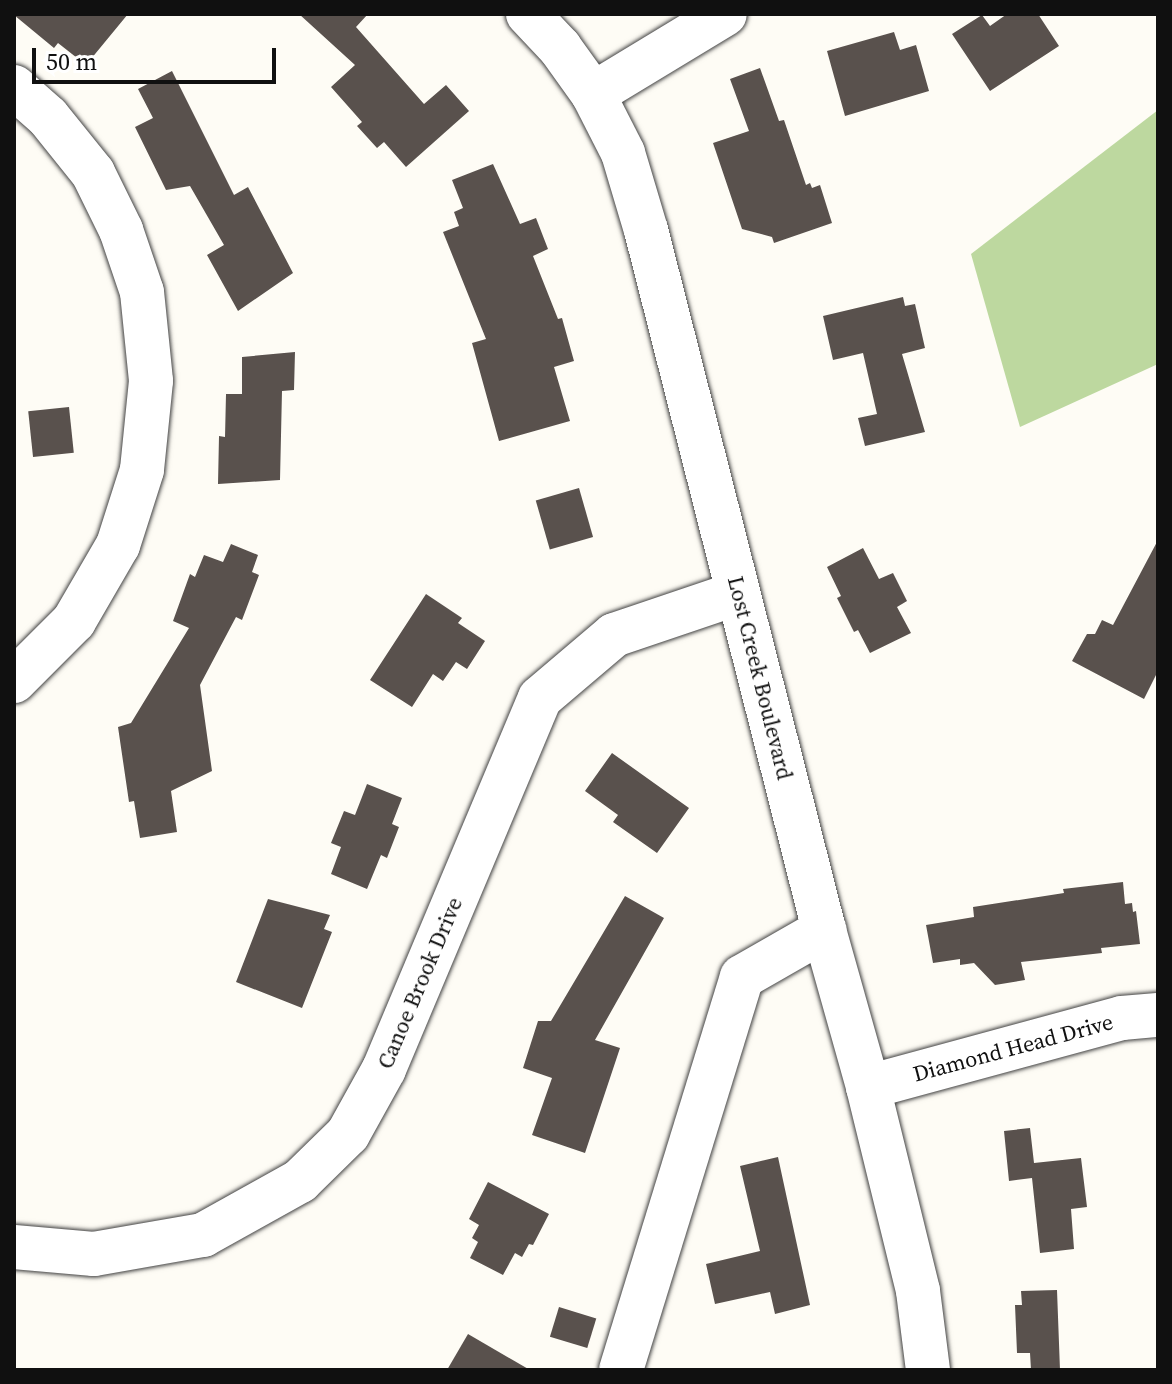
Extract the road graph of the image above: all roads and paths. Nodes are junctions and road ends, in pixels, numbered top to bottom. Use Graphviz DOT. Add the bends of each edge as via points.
graph roads {
  1 [pos="528,14"];
  2 [pos="725,14"];
  3 [pos="14,87"];
  4 [pos="593,94"];
  5 [pos="738,593"];
  6 [pos="14,681"];
  7 [pos="824,930"];
  8 [pos="1158,1015"];
  9 [pos="868,1087"];
  10 [pos="14,1247"];
  11 [pos="621,1370"];
  12 [pos="928,1370"];
  1 -- 4 [label="street, Lost Creek Boulevard"];
  2 -- 4 [label="street"];
  3 -- 6 [label="street" via="48,117 93,173 121,230 142,292 151,381 142,470 118,545 74,621"];
  4 -- 5 [label="street, Lost Creek Boulevard" via="623,153 646,230"];
  5 -- 7 [label="street, Lost Creek Boulevard"];
  5 -- 10 [label="street, Canoe Brook Drive" via="614,635 540,698 384,1069 348,1134 300,1181 203,1235 94,1254"];
  7 -- 9 [label="street, Lost Creek Boulevard"];
  7 -- 11 [label="street" via="742,977"];
  8 -- 9 [label="street, Diamond Head Drive" via="1122,1018"];
  9 -- 12 [label="street, Lost Creek Boulevard" via="918,1291"];
}
